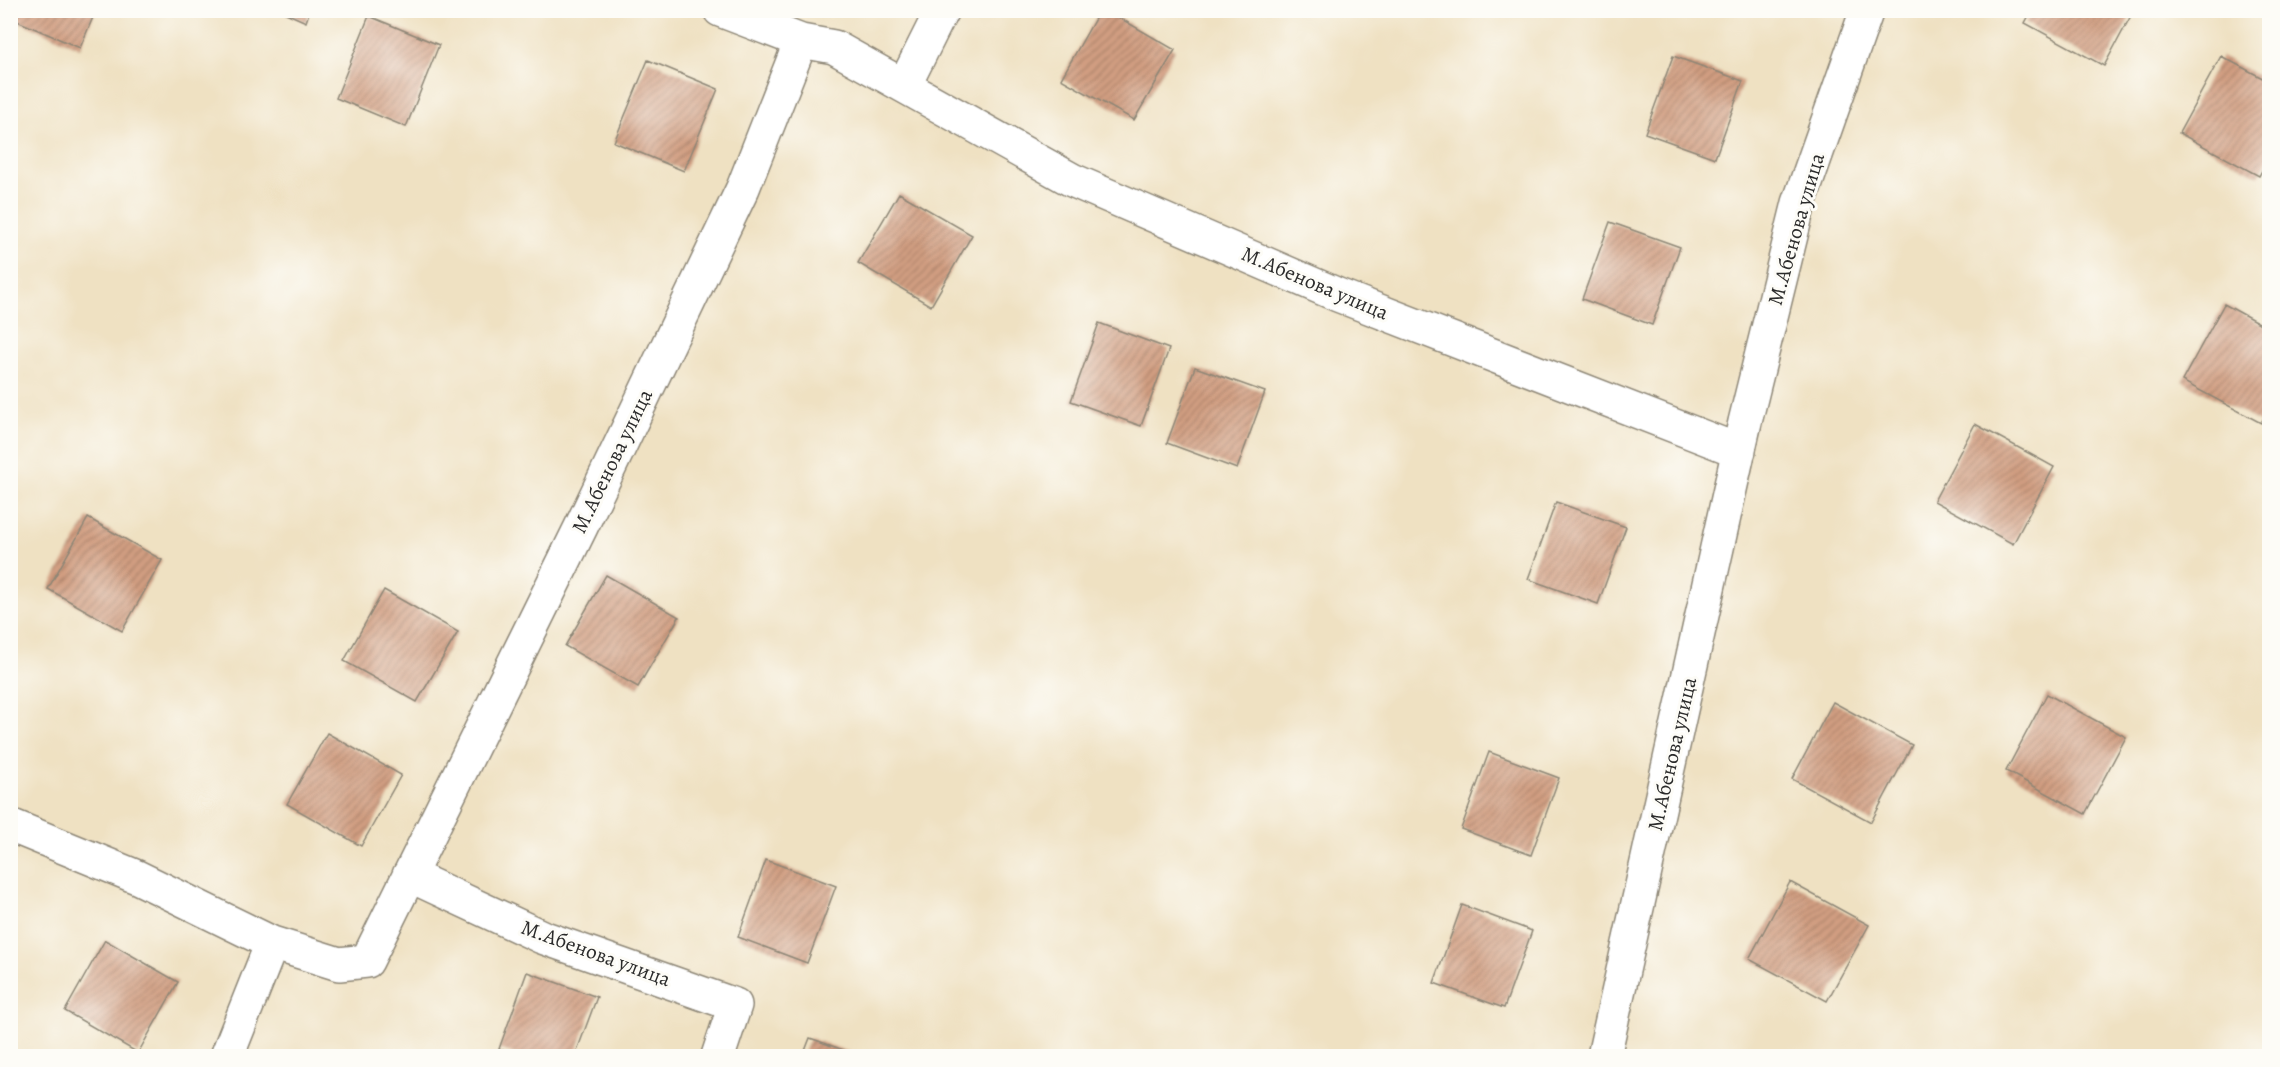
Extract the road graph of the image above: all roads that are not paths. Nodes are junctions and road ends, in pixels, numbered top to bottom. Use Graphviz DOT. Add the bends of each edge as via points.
graph roads {
  1 [pos="720,10"];
  2 [pos="942,10"];
  3 [pos="1867,10"];
  4 [pos="801,41"];
  5 [pos="904,86"];
  6 [pos="1739,451"];
  7 [pos="10,825"];
  8 [pos="409,876"];
  9 [pos="272,943"];
  10 [pos="226,1056"];
  11 [pos="718,1056"];
  12 [pos="1604,1056"];
  1 -- 4 [label="street, М.Абенова улица"];
  2 -- 5 [label="street"];
  3 -- 6 [label="street, М.Абенова улица" via="1799,203"];
  4 -- 5 [label="street, М.Абенова улица" via="834,47"];
  4 -- 8 [label="street, М.Абенова улица" via="738,198"];
  5 -- 6 [label="street, М.Абенова улица" via="1072,180 1338,295"];
  6 -- 12 [label="street, М.Абенова улица"];
  7 -- 9 [label="street, М.Абенова улица" via="137,877"];
  8 -- 9 [label="street, М.Абенова улица" via="367,961 339,964"];
  8 -- 11 [label="street, М.Абенова улица" via="542,937 735,1005"];
  9 -- 10 [label="street"];
}
